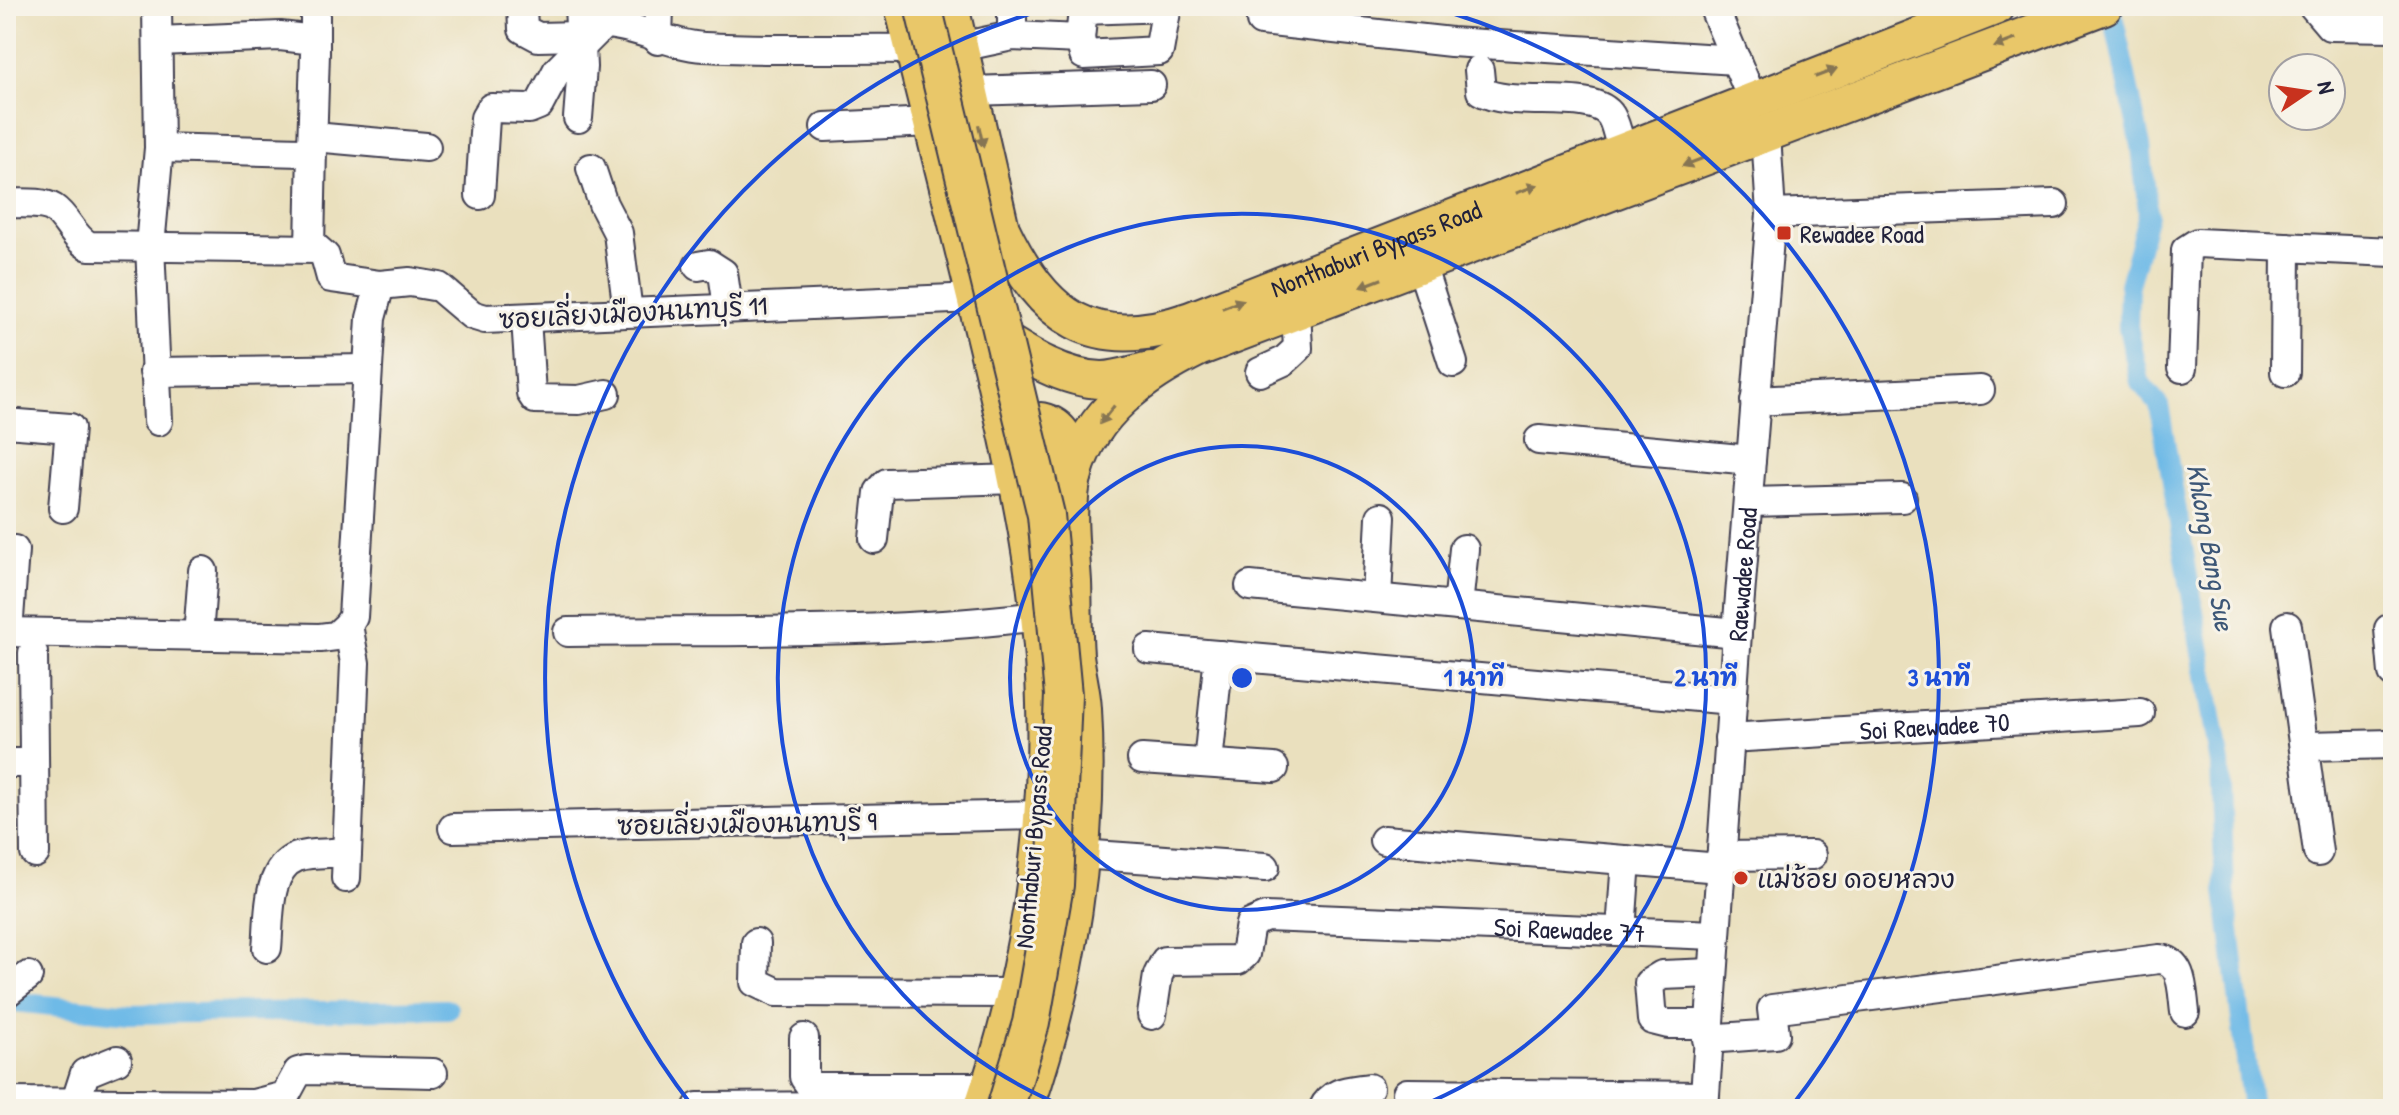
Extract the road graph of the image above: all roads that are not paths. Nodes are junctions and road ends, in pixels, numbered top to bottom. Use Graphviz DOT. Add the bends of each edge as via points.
graph roads {
  1 [pos="157,6"];
  2 [pos="315,6"];
  3 [pos="522,6"];
  4 [pos="579,6"];
  5 [pos="659,6"];
  6 [pos="903,6"];
  7 [pos="923,6"];
  8 [pos="950,6"];
  9 [pos="1012,6"];
  10 [pos="1167,6"];
  11 [pos="1713,6"];
  12 [pos="1997,6"];
  13 [pos="2313,6"];
  14 [pos="1083,8"];
  15 [pos="2091,11"];
  16 [pos="1261,21"];
  17 [pos="2393,27"];
  18 [pos="1012,36"];
  19 [pos="1080,39"];
  20 [pos="315,40"];
  21 [pos="658,40"];
  22 [pos="158,41"];
  23 [pos="579,42"];
  24 [pos="960,47"];
  25 [pos="913,49"];
  26 [pos="1736,60"];
  27 [pos="1479,70"];
  28 [pos="1151,85"];
  29 [pos="971,91"];
  30 [pos="1753,101"];
  31 [pos="578,118"];
  32 [pos="931,122"];
  33 [pos="825,127"];
  34 [pos="1766,134"];
  35 [pos="313,142"];
  36 [pos="426,147"];
  37 [pos="159,148"];
  38 [pos="1622,152"];
  39 [pos="591,168"];
  40 [pos="480,195"];
  41 [pos="6,203"];
  42 [pos="2054,204"];
  43 [pos="1771,214"];
  44 [pos="150,246"];
  45 [pos="2286,247"];
  46 [pos="310,248"];
  47 [pos="2393,252"];
  48 [pos="1421,265"];
  49 [pos="698,266"];
  50 [pos="380,285"];
  51 [pos="728,307"];
  52 [pos="628,312"];
  53 [pos="979,312"];
  54 [pos="1296,312"];
  55 [pos="526,319"];
  56 [pos="1081,324"];
  57 [pos="1453,363"];
  58 [pos="1047,365"];
  59 [pos="1157,368"];
  60 [pos="2182,368"];
  61 [pos="367,369"];
  62 [pos="154,372"];
  63 [pos="1260,372"];
  64 [pos="2285,372"];
  65 [pos="1980,390"];
  66 [pos="606,394"];
  67 [pos="1755,401"];
  68 [pos="158,421"];
  69 [pos="6,423"];
  70 [pos="1539,440"];
  71 [pos="1751,460"];
  72 [pos="1074,474"];
  73 [pos="1016,476"];
  74 [pos="1902,498"];
  75 [pos="1749,502"];
  76 [pos="63,508"];
  77 [pos="1381,517"];
  78 [pos="874,539"];
  79 [pos="1464,549"];
  80 [pos="14,550"];
  81 [pos="203,571"];
  82 [pos="1250,586"];
  83 [pos="1377,598"];
  84 [pos="1458,606"];
  85 [pos="1038,616"];
  86 [pos="348,625"];
  87 [pos="2287,626"];
  88 [pos="2389,629"];
  89 [pos="7,632"];
  90 [pos="568,632"];
  91 [pos="1737,633"];
  92 [pos="198,636"];
  93 [pos="1149,649"];
  94 [pos="33,653"];
  95 [pos="1219,655"];
  96 [pos="2393,673"];
  97 [pos="1732,700"];
  98 [pos="2140,713"];
  99 [pos="1729,738"];
  100 [pos="2393,744"];
  101 [pos="2306,746"];
  102 [pos="1142,759"];
  103 [pos="20,763"];
  104 [pos="1208,763"];
  105 [pos="1274,768"];
  106 [pos="1041,815"];
  107 [pos="453,828"];
  108 [pos="1384,840"];
  109 [pos="2318,852"];
  110 [pos="35,853"];
  111 [pos="1812,855"];
  112 [pos="1090,856"];
  113 [pos="1626,860"];
  114 [pos="1720,862"];
  115 [pos="1265,867"];
  116 [pos="1621,931"];
  117 [pos="1715,935"];
  118 [pos="756,943"];
  119 [pos="267,948"];
  120 [pos="1712,973"];
  121 [pos="1014,993"];
  122 [pos="2185,1012"];
  123 [pos="1152,1015"];
  124 [pos="804,1038"];
  125 [pos="1707,1041"];
  126 [pos="117,1060"];
  127 [pos="433,1073"];
  128 [pos="872,1088"];
  129 [pos="1369,1088"];
  130 [pos="1407,1093"];
  131 [pos="6,1102"];
  132 [pos="992,1102"];
  133 [pos="1704,1102"];
  134 [pos="75,1104"];
  135 [pos="698,1107"];
  136 [pos="1025,1109"];
  137 [pos="1323,1109"];
  1 -- 22 [label="street"];
  2 -- 20 [label="street"];
  3 -- 23 [label="street" via="523,29 538,37"];
  4 -- 23 [label="street"];
  5 -- 21 [label="street"];
  6 -- 25 [label="main road, Nonthaburi Bypass Road"];
  7 -- 132 [label="main road, bridge" via="1046,515 1063,695 1055,885 1031,1023"];
  8 -- 24 [label="main road, Nonthaburi Bypass Road"];
  9 -- 18 [label="street"];
  10 -- 14 [label="street"];
  10 -- 19 [label="street" via="1159,51 1084,55"];
  11 -- 26 [label="street"];
  30 -- 12 [label="main road, Nonthaburi Bypass Road, one-way"];
  13 -- 17 [label="street" via="2330,26"];
  14 -- 19 [label="street"];
  15 -- 34 [label="main road, Nonthaburi Bypass Road, one-way"];
  16 -- 26 [label="street" via="1451,42"];
  18 -- 19 [label="street"];
  18 -- 24 [label="street"];
  20 -- 22 [label="street" via="280,36"];
  20 -- 35 [label="street"];
  21 -- 23 [label="street" via="604,24"];
  21 -- 25 [label="street" via="703,47"];
  22 -- 37 [label="street"];
  23 -- 31 [label="street"];
  23 -- 40 [label="street" via="539,105 491,108 485,118"];
  24 -- 29 [label="main road, Nonthaburi Bypass Road"];
  25 -- 32 [label="main road, Nonthaburi Bypass Road"];
  26 -- 30 [label="street"];
  27 -- 38 [label="street" via="1481,91 1495,99 1605,108"];
  28 -- 29 [label="street"];
  29 -- 56 [label="main road, Nonthaburi Bypass Road, one-way" via="1001,229 1039,293"];
  30 -- 38 [label="main road, Nonthaburi Bypass Road"];
  32 -- 33 [label="street"];
  32 -- 53 [label="main road, Nonthaburi Bypass Road"];
  34 -- 43 [label="street, Raewadee Road"];
  34 -- 48 [label="main road, Nonthaburi Bypass Road, one-way"];
  35 -- 36 [label="street"];
  35 -- 37 [label="street" via="302,152"];
  35 -- 46 [label="street"];
  37 -- 44 [label="street"];
  56 -- 38 [label="main road, Nonthaburi Bypass Road, one-way" via="1130,335 1160,331"];
  39 -- 52 [label="street" via="618,233"];
  41 -- 44 [label="street" via="56,210 77,240 89,246"];
  42 -- 43 [label="street"];
  43 -- 67 [label="street, Raewadee Road"];
  44 -- 46 [label="street"];
  44 -- 62 [label="street"];
  45 -- 47 [label="street"];
  45 -- 60 [label="street" via="2197,243 2186,250"];
  45 -- 64 [label="street"];
  46 -- 50 [label="street, ซอยเลี่ยงเมืองนนทบุรี 11" via="324,253 331,278"];
  48 -- 54 [label="main road, Nonthaburi Bypass Road, one-way"];
  48 -- 57 [label="street"];
  49 -- 51 [label="street" via="709,264 723,273"];
  50 -- 55 [label="street, ซอยเลี่ยงเมืองนนทบุรี 11" via="431,285 472,315"];
  50 -- 61 [label="street"];
  51 -- 52 [label="street, ซอยเลี่ยงเมืองนนทบุรี 11"];
  51 -- 53 [label="street, ซอยเลี่ยงเมืองนนทบุรี 11"];
  52 -- 55 [label="street, ซอยเลี่ยงเมืองนนทบุรี 11"];
  53 -- 58 [label="main road, Nonthaburi Bypass Road"];
  53 -- 73 [label="main road, Nonthaburi Bypass Road"];
  54 -- 59 [label="main road, Nonthaburi Bypass Road"];
  54 -- 63 [label="street" via="1298,348"];
  55 -- 66 [label="street" via="535,399 579,400"];
  56 -- 58 [label="main road" via="1042,334 1039,350"];
  58 -- 59 [label="main road, Nonthaburi Bypass Road" via="1104,380"];
  59 -- 72 [label="main road, Nonthaburi Bypass Road, one-way" via="1104,417"];
  61 -- 62 [label="street"];
  61 -- 86 [label="street" via="353,617"];
  62 -- 68 [label="street"];
  65 -- 67 [label="street"];
  67 -- 71 [label="street, Raewadee Road"];
  69 -- 76 [label="street" via="70,428"];
  70 -- 71 [label="street"];
  71 -- 75 [label="street, Raewadee Road"];
  72 -- 73 [label="main road" via="1065,435 1041,421 1030,428"];
  72 -- 112 [label="main road, Nonthaburi Bypass Road" via="1070,546"];
  73 -- 78 [label="street" via="887,483 879,492"];
  73 -- 85 [label="main road, Nonthaburi Bypass Road"];
  74 -- 75 [label="street"];
  75 -- 91 [label="street, Raewadee Road"];
  77 -- 83 [label="street"];
  79 -- 84 [label="street"];
  80 -- 89 [label="street"];
  81 -- 92 [label="street"];
  82 -- 83 [label="street"];
  83 -- 84 [label="street"];
  84 -- 91 [label="street"];
  85 -- 90 [label="street" via="879,630"];
  85 -- 106 [label="main road, Nonthaburi Bypass Road" via="1045,703"];
  86 -- 92 [label="street" via="336,636 320,638"];
  86 -- 119 [label="street" via="355,663 346,865 299,856 281,869 274,885"];
  87 -- 101 [label="street"];
  88 -- 96 [label="street"];
  89 -- 92 [label="street"];
  91 -- 97 [label="street, Raewadee Road"];
  93 -- 95 [label="street"];
  94 -- 103 [label="street"];
  95 -- 97 [label="street"];
  95 -- 104 [label="street"];
  97 -- 99 [label="street, Raewadee Road"];
  98 -- 99 [label="street, Soi Raewadee 70"];
  99 -- 114 [label="street, Raewadee Road"];
  100 -- 101 [label="street"];
  101 -- 109 [label="street"];
  102 -- 104 [label="street"];
  103 -- 110 [label="street"];
  104 -- 105 [label="street"];
  106 -- 107 [label="street, ซอยเลี่ยงเมืองนนทบุรี 9"];
  106 -- 121 [label="main road, Nonthaburi Bypass Road"];
  108 -- 113 [label="street"];
  111 -- 114 [label="street"];
  112 -- 115 [label="street"];
  112 -- 136 [label="main road, Nonthaburi Bypass Road"];
  113 -- 114 [label="street"];
  113 -- 116 [label="street"];
  114 -- 117 [label="street, Raewadee Road"];
  116 -- 117 [label="street, Soi Raewadee 77"];
  116 -- 123 [label="street, Soi Raewadee 77" via="1260,918 1247,929 1245,954 1238,960 1165,961"];
  117 -- 120 [label="street, Raewadee Road"];
  118 -- 121 [label="street" via="755,982 776,992"];
  120 -- 125 [label="street, Raewadee Road"];
  120 -- 125 [label="street" via="1662,975 1649,983 1652,1020"];
  121 -- 132 [label="main road, Nonthaburi Bypass Road"];
  122 -- 125 [label="street" via="2178,970 2169,960 2159,959 1772,1009 1777,1053"];
  124 -- 128 [label="street" via="806,1084"];
  125 -- 133 [label="street, Raewadee Road"];
  126 -- 134 [label="street" via="85,1073"];
  127 -- 134 [label="street" via="306,1070 298,1072 285,1096 261,1103"];
  128 -- 132 [label="street"];
  128 -- 135 [label="street" via="858,1106"];
  129 -- 137 [label="street" via="1337,1093"];
  130 -- 133 [label="street"];
  131 -- 134 [label="street"];
}
